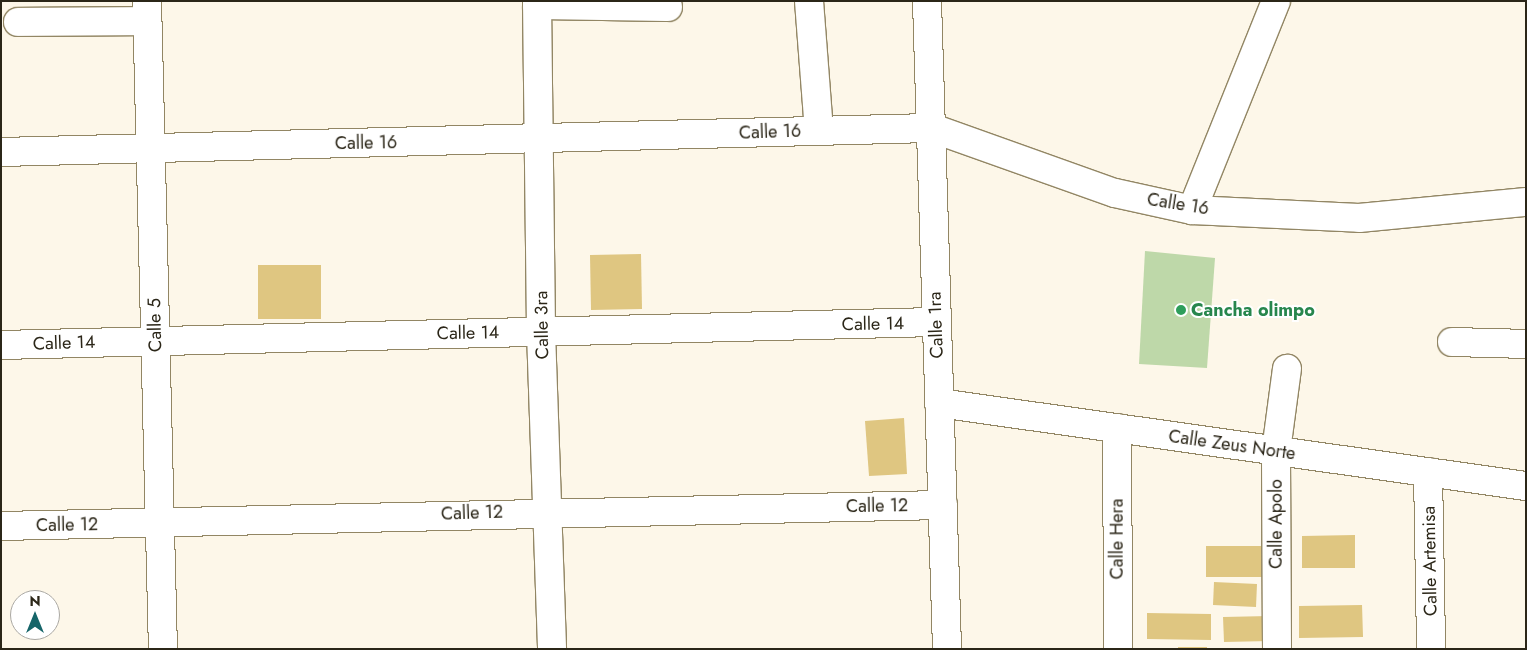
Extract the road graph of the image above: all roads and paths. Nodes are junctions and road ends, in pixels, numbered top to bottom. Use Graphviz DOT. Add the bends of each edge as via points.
graph roads {
  1 [pos="809,1"];
  2 [pos="927,1"];
  3 [pos="1276,1"];
  4 [pos="537,3"];
  5 [pos="668,7"];
  6 [pos="147,11"];
  7 [pos="18,22"];
  8 [pos="932,128"];
  9 [pos="819,131"];
  10 [pos="541,139"];
  11 [pos="151,148"];
  12 [pos="1,152"];
  13 [pos="1526,202"];
  14 [pos="1192,210"];
  15 [pos="936,322"];
  16 [pos="541,332"];
  17 [pos="155,340"];
  18 [pos="1452,342"];
  19 [pos="1526,344"];
  20 [pos="1,345"];
  21 [pos="1287,369"];
  22 [pos="939,403"];
  23 [pos="1116,428"];
  24 [pos="1276,451"];
  25 [pos="1428,472"];
  26 [pos="1526,486"];
  27 [pos="943,505"];
  28 [pos="549,511"];
  29 [pos="160,523"];
  30 [pos="1,526"];
  31 [pos="163,649"];
  32 [pos="552,649"];
  33 [pos="947,649"];
  34 [pos="1118,649"];
  35 [pos="1277,649"];
  36 [pos="1431,649"];
  1 -- 9 [label="street"];
  2 -- 8 [label="street, Calle 1ra"];
  3 -- 14 [label="street"];
  4 -- 5 [label="street"];
  4 -- 10 [label="street, Calle 3ra"];
  6 -- 7 [label="street"];
  6 -- 11 [label="street, Calle 5"];
  8 -- 9 [label="street, Calle 16"];
  8 -- 14 [label="street, Calle 16" via="1115,193"];
  8 -- 15 [label="street, Calle 1ra"];
  9 -- 10 [label="street, Calle 16"];
  10 -- 11 [label="street, Calle 16"];
  10 -- 16 [label="street, Calle 3ra"];
  11 -- 12 [label="street, Calle 16"];
  11 -- 17 [label="street, Calle 5"];
  13 -- 14 [label="street, Calle 16" via="1359,218"];
  15 -- 16 [label="street, Calle 14"];
  15 -- 22 [label="street, Calle 1ra"];
  16 -- 17 [label="street, Calle 14"];
  16 -- 28 [label="street, Calle 3ra"];
  17 -- 20 [label="street, Calle 14"];
  17 -- 29 [label="street, Calle 5"];
  18 -- 19 [label="street"];
  21 -- 24 [label="street, Calle Apolo"];
  22 -- 23 [label="street, Calle Zeus Norte"];
  22 -- 27 [label="street, Calle 1ra"];
  23 -- 24 [label="street, Calle Zeus Norte"];
  23 -- 34 [label="street, Calle Hera"];
  24 -- 25 [label="street, Calle Zeus Norte"];
  24 -- 35 [label="street, Calle Apolo"];
  25 -- 26 [label="street, Calle Zeus Norte"];
  25 -- 36 [label="street, Calle Artemisa"];
  27 -- 28 [label="street, Calle 12"];
  27 -- 33 [label="street, Calle 1ra"];
  28 -- 29 [label="street, Calle 12"];
  28 -- 32 [label="street, Calle 3ra"];
  29 -- 30 [label="street, Calle 12"];
  29 -- 31 [label="street, Calle 5"];
}
